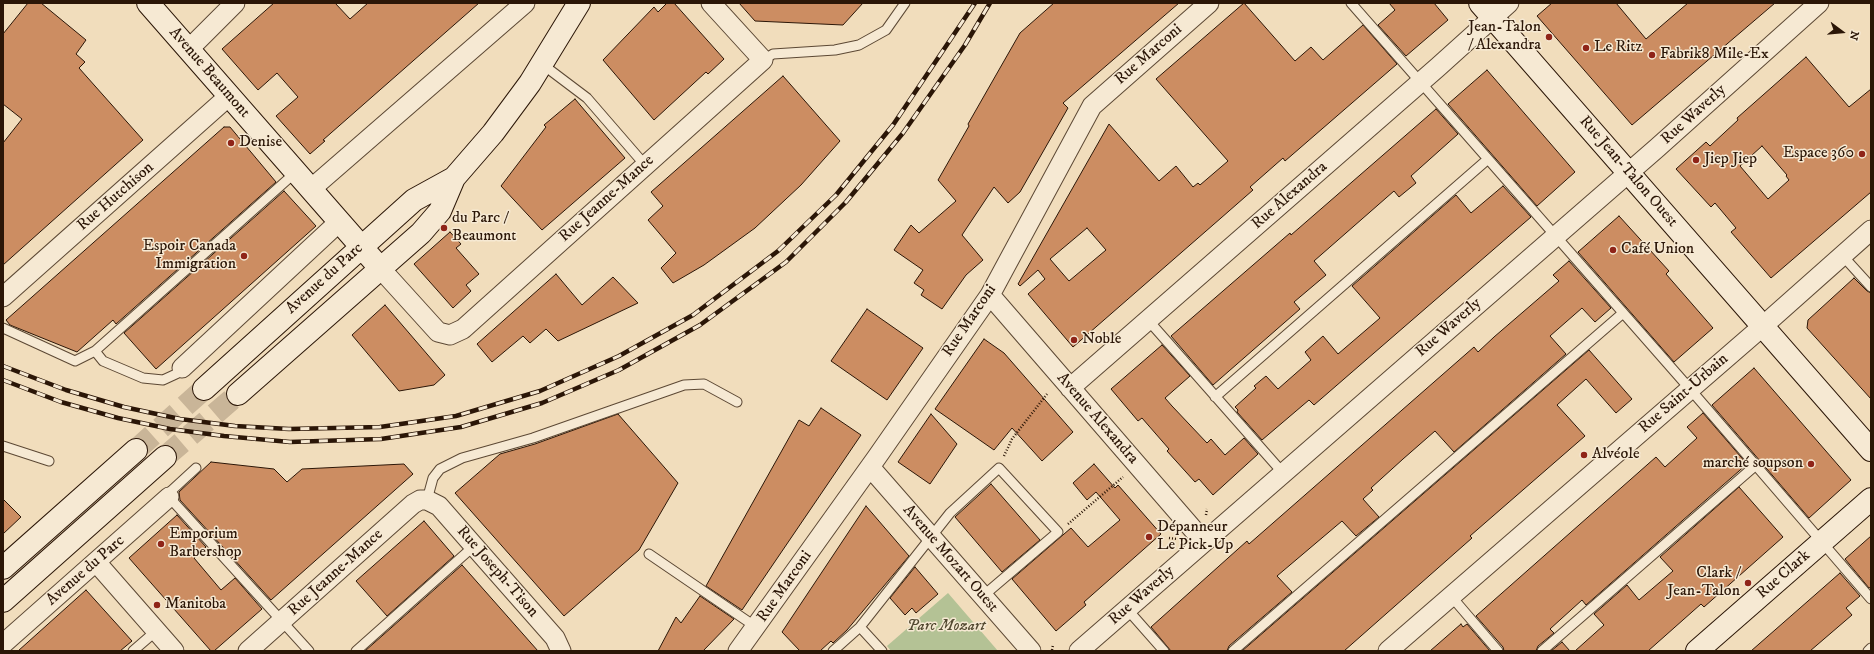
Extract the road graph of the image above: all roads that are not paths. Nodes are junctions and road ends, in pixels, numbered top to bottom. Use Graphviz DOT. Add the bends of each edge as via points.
graph roads {
  1 [pos="148,3"];
  2 [pos="235,3"];
  3 [pos="525,3"];
  4 [pos="579,3"];
  5 [pos="711,3"];
  6 [pos="905,3"];
  7 [pos="1209,3"];
  8 [pos="1351,3"];
  9 [pos="1509,3"];
  10 [pos="1819,3"];
  11 [pos="1486,10"];
  12 [pos="188,50"];
  13 [pos="763,60"];
  14 [pos="542,64"];
  15 [pos="1421,82"];
  16 [pos="229,96"];
  17 [pos="1488,159"];
  18 [pos="645,165"];
  19 [pos="296,172"];
  20 [pos="1628,173"];
  21 [pos="454,178"];
  22 [pos="311,189"];
  23 [pos="339,222"];
  24 [pos="1871,230"];
  25 [pos="1555,236"];
  26 [pos="361,246"];
  27 [pos="1842,254"];
  28 [pos="380,268"];
  29 [pos="1871,287"];
  30 [pos="990,295"];
  31 [pos="3,296"];
  32 [pos="1623,312"];
  33 [pos="1148,320"];
  34 [pos="1762,326"];
  35 [pos="3,328"];
  36 [pos="450,335"];
  37 [pos="95,351"];
  38 [pos="182,368"];
  39 [pos="1070,388"];
  40 [pos="204,389"];
  41 [pos="1690,389"];
  42 [pos="238,394"];
  43 [pos="1215,397"];
  44 [pos="737,402"];
  45 [pos="3,446"];
  46 [pos="136,450"];
  47 [pos="1871,450"];
  48 [pos="165,457"];
  49 [pos="49,461"];
  50 [pos="1756,466"];
  51 [pos="870,467"];
  52 [pos="196,468"];
  53 [pos="1283,473"];
  54 [pos="169,497"];
  55 [pos="1871,499"];
  56 [pos="427,500"];
  57 [pos="932,538"];
  58 [pos="1204,542"];
  59 [pos="1821,542"];
  60 [pos="474,546"];
  61 [pos="649,554"];
  62 [pos="96,562"];
  63 [pos="3,568"];
  64 [pos="983,596"];
  65 [pos="1451,596"];
  66 [pos="1871,599"];
  67 [pos="3,601"];
  68 [pos="1127,609"];
  69 [pos="283,620"];
  70 [pos="756,627"];
  71 [pos="860,627"];
  72 [pos="156,631"];
  73 [pos="3,644"];
  74 [pos="1871,648"];
  75 [pos="741,650"];
  76 [pos="133,651"];
  77 [pos="174,651"];
  78 [pos="248,651"];
  79 [pos="309,651"];
  80 [pos="356,651"];
  81 [pos="561,651"];
  82 [pos="833,651"];
  83 [pos="882,651"];
  84 [pos="1031,651"];
  85 [pos="1079,651"];
  86 [pos="1164,651"];
  87 [pos="1233,651"];
  88 [pos="1388,651"];
  89 [pos="1498,651"];
  90 [pos="1542,651"];
  91 [pos="1697,651"];
  92 [pos="1868,651"];
  1 -- 12 [label="main road, Avenue Beaumont"];
  2 -- 12 [label="street"];
  3 -- 22 [label="street"];
  4 -- 14 [label="main road, Avenue du Parc"];
  5 -- 13 [label="street"];
  6 -- 13 [label="lane" via="886,30 859,45 835,50 773,54"];
  7 -- 30 [label="street, Rue Marconi" via="1092,106"];
  8 -- 15 [label="lane"];
  9 -- 11 [label="street, Rue Alexandra"];
  10 -- 20 [label="street, Rue Waverly"];
  11 -- 15 [label="street, Rue Alexandra"];
  11 -- 20 [label="main road, Rue Jean-Talon Ouest"];
  12 -- 16 [label="main road, Avenue Beaumont"];
  13 -- 18 [label="street, Rue Jeanne-Mance"];
  14 -- 18 [label="lane" via="587,98"];
  14 -- 21 [label="main road, Avenue du Parc" via="501,122"];
  15 -- 17 [label="lane"];
  15 -- 33 [label="street, Rue Alexandra"];
  16 -- 19 [label="main road, Avenue Beaumont"];
  16 -- 31 [label="street, Rue Hutchison"];
  17 -- 25 [label="lane"];
  17 -- 43 [label="lane"];
  18 -- 36 [label="street, Rue Jeanne-Mance" via="463,329"];
  19 -- 22 [label="main road, Avenue Beaumont"];
  19 -- 37 [label="lane"];
  20 -- 25 [label="street, Rue Waverly"];
  20 -- 34 [label="main road, Rue Jean-Talon Ouest"];
  21 -- 26 [label="main road, Avenue du Parc" via="414,200"];
  21 -- 28 [label="main road, Avenue du Parc" via="440,211 421,233"];
  22 -- 23 [label="main road, Avenue Beaumont"];
  23 -- 26 [label="main road, Avenue Beaumont"];
  23 -- 38 [label="street, Avenue du Parc"];
  24 -- 27 [label="street, Rue Saint-Urbain"];
  25 -- 32 [label="lane"];
  25 -- 53 [label="street, Rue Waverly"];
  26 -- 28 [label="main road, Avenue Beaumont"];
  26 -- 40 [label="main road, Avenue du Parc"];
  27 -- 29 [label="lane"];
  27 -- 34 [label="street, Rue Saint-Urbain"];
  28 -- 36 [label="street, Avenue Beaumont" via="438,332"];
  28 -- 42 [label="main road, Avenue du Parc"];
  30 -- 39 [label="street, Avenue Alexandra"];
  30 -- 51 [label="street, Rue Marconi"];
  32 -- 41 [label="lane"];
  32 -- 87 [label="lane"];
  33 -- 39 [label="street, Rue Alexandra"];
  33 -- 43 [label="lane"];
  34 -- 41 [label="street, Rue Saint-Urbain"];
  34 -- 47 [label="main road, Rue Jean-Talon Ouest"];
  35 -- 37 [label="lane" via="75,361"];
  37 -- 38 [label="lane" via="103,361 143,378 163,380"];
  39 -- 58 [label="street, Avenue Alexandra"];
  41 -- 50 [label="lane"];
  41 -- 65 [label="street, Rue Saint-Urbain"];
  43 -- 53 [label="lane"];
  44 -- 56 [label="lane" via="704,384 684,385 533,438 462,458 440,469 433,478"];
  45 -- 49 [label="lane"];
  46 -- 63 [label="main road"];
  48 -- 67 [label="main road, Avenue du Parc"];
  50 -- 59 [label="lane"];
  50 -- 90 [label="lane"];
  51 -- 57 [label="street, Avenue Mozart Ouest"];
  51 -- 70 [label="street, Rue Marconi"];
  52 -- 54 [label="lane" via="171,491"];
  53 -- 58 [label="street, Rue Waverly"];
  54 -- 62 [label="street, Avenue du Parc"];
  54 -- 69 [label="lane"];
  55 -- 59 [label="main road, Rue Clark"];
  56 -- 60 [label="street, Rue Joseph-Tison" via="439,506"];
  56 -- 69 [label="street, Rue Jeanne-Mance" via="413,504"];
  57 -- 64 [label="street, Avenue Mozart Ouest"];
  57 -- 64 [label="lane" via="950,513 999,468 1058,532"];
  57 -- 71 [label="lane"];
  58 -- 68 [label="street, Rue Waverly"];
  59 -- 66 [label="lane"];
  59 -- 91 [label="main road, Rue Clark"];
  60 -- 80 [label="lane"];
  60 -- 81 [label="street, Rue Joseph-Tison" via="555,638"];
  61 -- 70 [label="lane"];
  62 -- 72 [label="street"];
  62 -- 73 [label="street, Avenue du Parc"];
  64 -- 84 [label="street, Avenue Mozart Ouest"];
  65 -- 88 [label="street, Rue Saint-Urbain"];
  65 -- 89 [label="lane"];
  68 -- 85 [label="street, Rue Waverly"];
  68 -- 86 [label="lane"];
  69 -- 78 [label="street, Rue Jeanne-Mance"];
  69 -- 79 [label="lane"];
  70 -- 75 [label="street, Rue Marconi"];
  71 -- 82 [label="lane"];
  71 -- 83 [label="lane"];
  72 -- 76 [label="lane"];
  72 -- 77 [label="street"];
  74 -- 92 [label="lane"];
}
